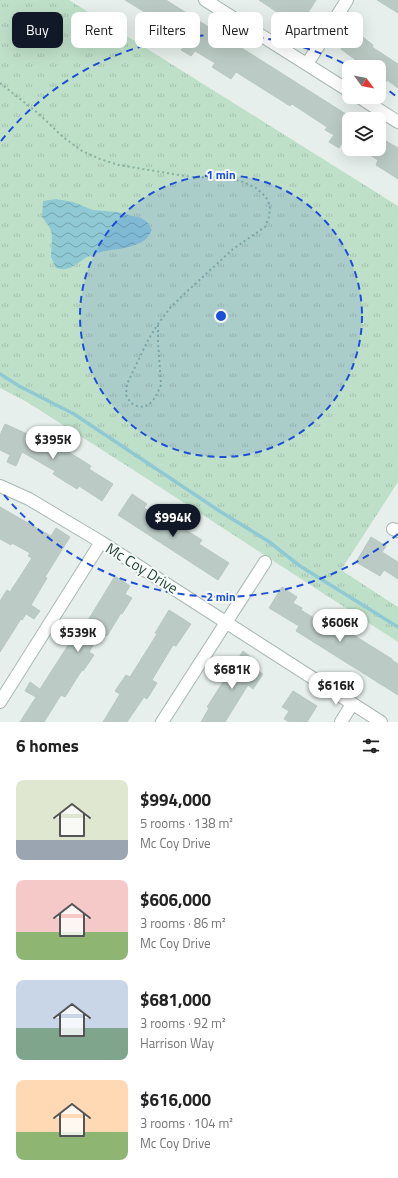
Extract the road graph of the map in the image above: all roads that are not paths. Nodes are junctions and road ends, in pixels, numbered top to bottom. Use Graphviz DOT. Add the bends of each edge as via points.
graph roads {
  1 [pos="205,0"];
  2 [pos="347,0"];
  3 [pos="307,64"];
  4 [pos="342,86"];
  5 [pos="370,104"];
  6 [pos="398,122"];
  7 [pos="0,486"];
  8 [pos="101,542"];
  9 [pos="265,562"];
  10 [pos="226,622"];
  11 [pos="0,702"];
  12 [pos="352,704"];
  13 [pos="162,722"];
  14 [pos="341,722"];
  15 [pos="381,722"];
  1 -- 3 [label="street"];
  2 -- 3 [label="street"];
  3 -- 4 [label="street"];
  5 -- 6 [label="street"];
  7 -- 8 [label="street, Mc Coy Drive" via="29,499"];
  8 -- 10 [label="street, Mc Coy Drive"];
  8 -- 11 [label="street"];
  9 -- 10 [label="street"];
  10 -- 12 [label="street, Mc Coy Drive"];
  10 -- 13 [label="street"];
  12 -- 14 [label="street"];
  12 -- 15 [label="street, Mc Coy Drive"];
}
